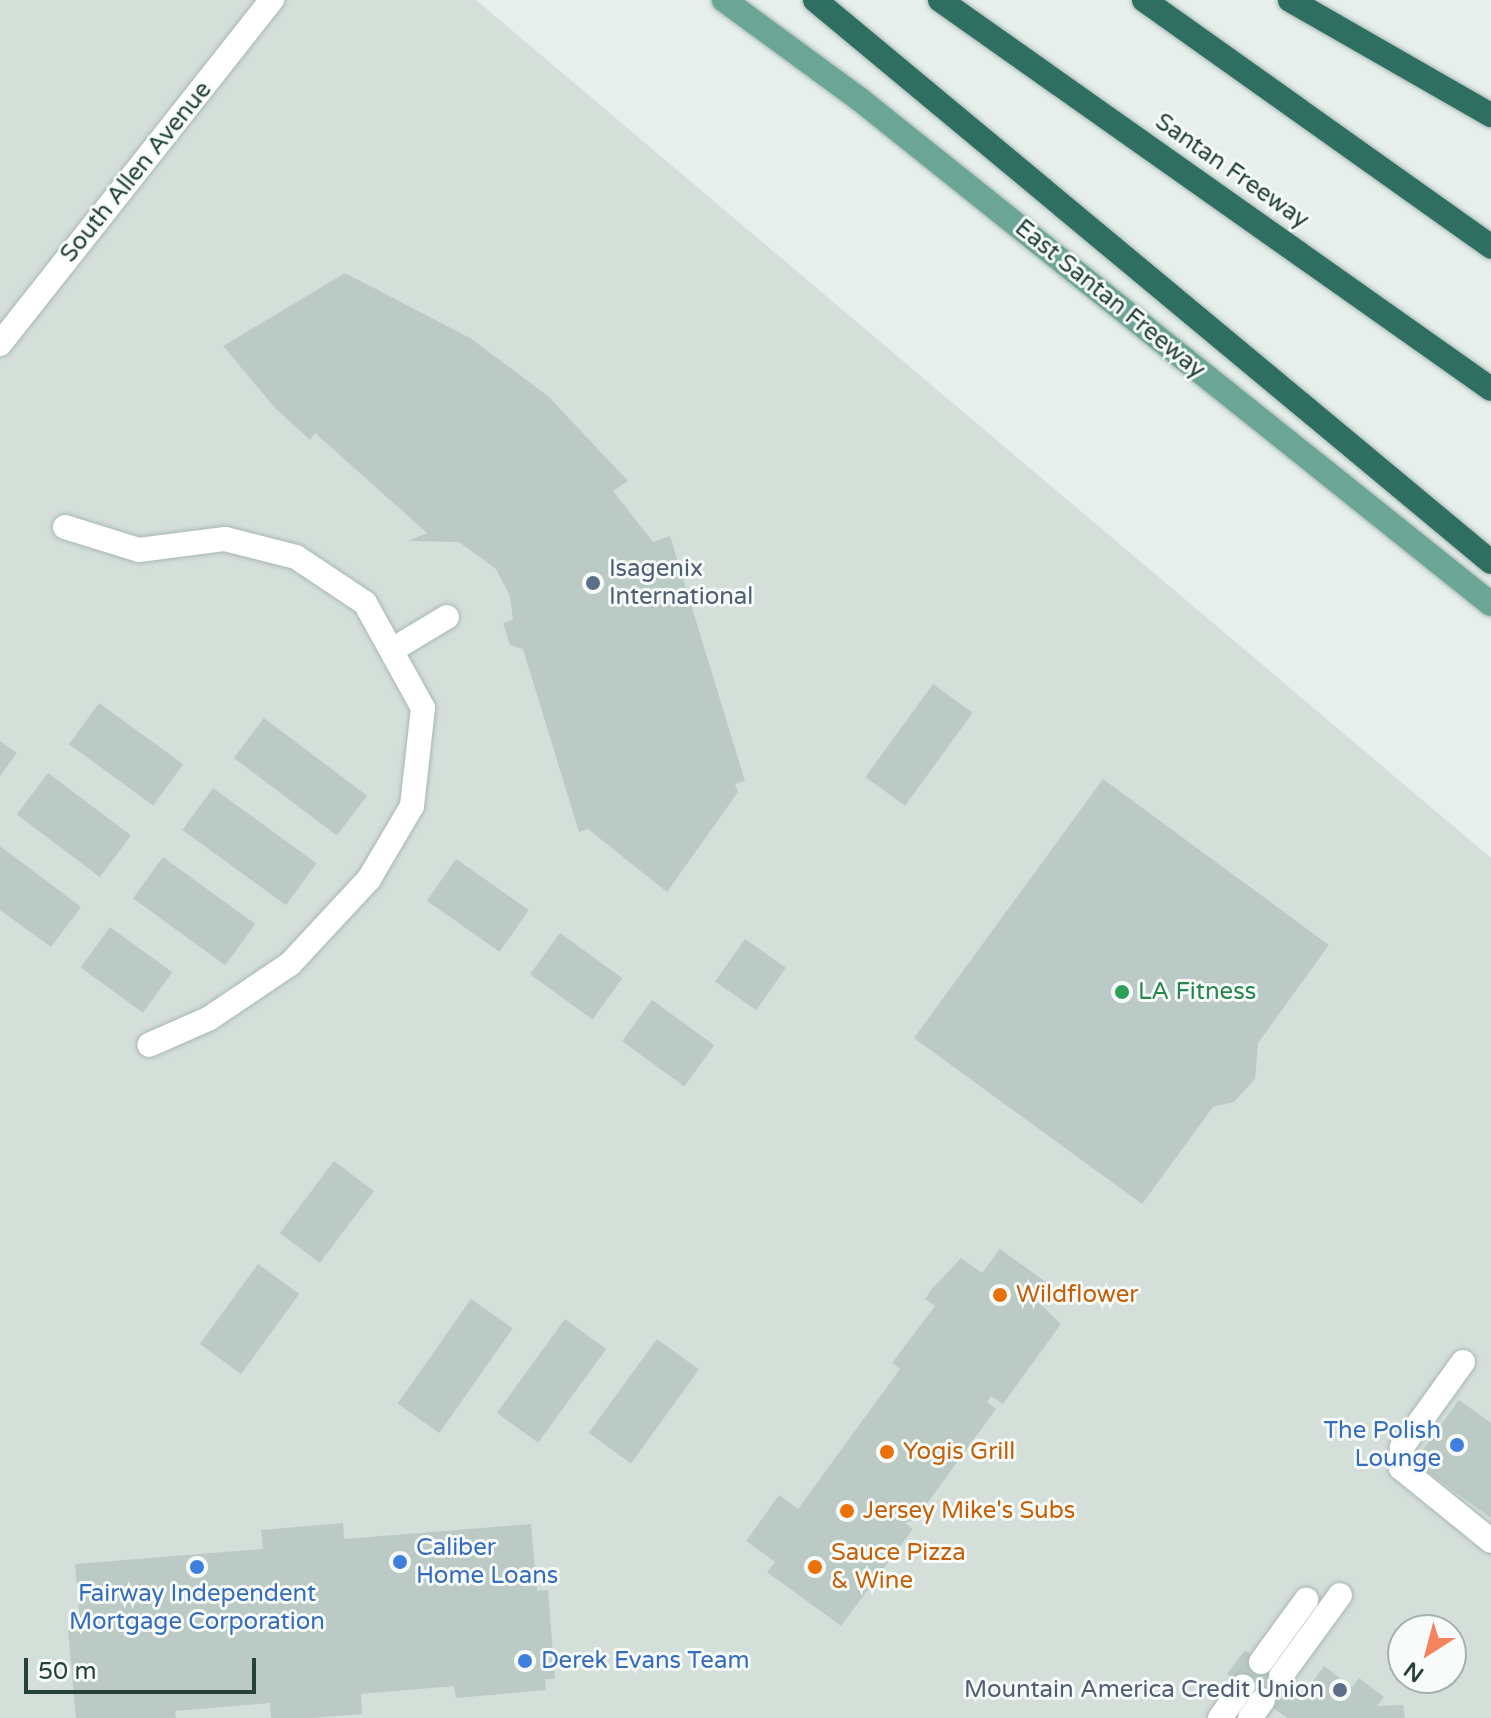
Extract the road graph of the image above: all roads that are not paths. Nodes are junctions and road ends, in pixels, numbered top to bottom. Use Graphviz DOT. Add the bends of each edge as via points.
graph roads {
  1 [pos="272,0"];
  2 [pos="724,0"];
  3 [pos="815,0"];
  4 [pos="940,0"];
  5 [pos="1144,0"];
  6 [pos="1290,0"];
  7 [pos="1491,115"];
  8 [pos="1491,247"];
  9 [pos="0,344"];
  10 [pos="1491,389"];
  11 [pos="65,527"];
  12 [pos="1491,562"];
  13 [pos="1491,604"];
  14 [pos="447,617"];
  15 [pos="392,650"];
  16 [pos="149,1045"];
  17 [pos="1463,1362"];
  18 [pos="1491,1541"];
  19 [pos="1340,1595"];
  20 [pos="1306,1600"];
  21 [pos="1243,1686"];
  22 [pos="1220,1718"];
  1 -- 9 [label="street, South Allen Avenue"];
  2 -- 13 [label="main road, East Santan Freeway"];
  3 -- 12 [label="highway"];
  4 -- 10 [label="highway, Santan Freeway"];
  5 -- 8 [label="highway"];
  6 -- 7 [label="highway"];
  11 -- 15 [label="street" via="139,550 225,539 296,557 365,603"];
  14 -- 15 [label="street"];
  15 -- 16 [label="street" via="423,708 420,765 400,834 324,934 290,964 208,1019"];
  17 -- 18 [label="street" via="1402,1447 1401,1468"];
  19 -- 20 [label="street" via="1271,1669"];
  21 -- 22 [label="street"];
}
